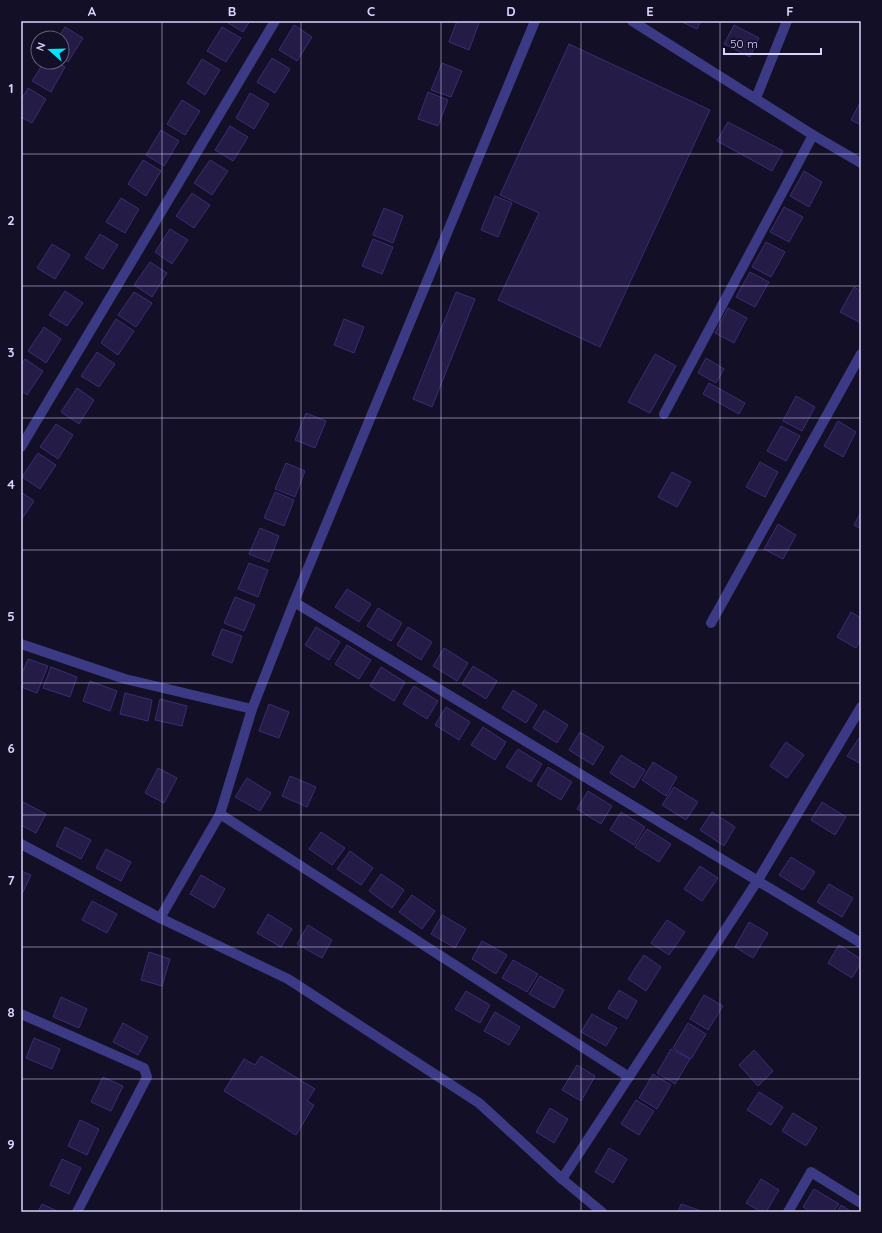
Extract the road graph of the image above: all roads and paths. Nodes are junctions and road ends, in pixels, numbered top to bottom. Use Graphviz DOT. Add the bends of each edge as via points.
graph roads {
  1 [pos="275,21"];
  2 [pos="535,21"];
  3 [pos="632,21"];
  4 [pos="787,21"];
  5 [pos="756,98"];
  6 [pos="813,135"];
  7 [pos="861,163"];
  8 [pos="861,354"];
  9 [pos="664,414"];
  10 [pos="21,447"];
  11 [pos="294,602"];
  12 [pos="712,623"];
  13 [pos="21,644"];
  14 [pos="861,707"];
  15 [pos="252,709"];
  16 [pos="857,726"];
  17 [pos="220,814"];
  18 [pos="21,844"];
  19 [pos="758,880"];
  20 [pos="160,918"];
  21 [pos="861,943"];
  22 [pos="21,1014"];
  23 [pos="629,1077"];
  24 [pos="562,1179"];
  25 [pos="861,1203"];
  26 [pos="77,1212"];
  27 [pos="602,1212"];
  28 [pos="788,1212"];
  1 -- 10 [label="street"];
  2 -- 11 [label="street"];
  3 -- 5 [label="street"];
  4 -- 5 [label="street"];
  5 -- 6 [label="street"];
  6 -- 7 [label="street"];
  6 -- 9 [label="street"];
  8 -- 12 [label="street"];
  11 -- 15 [label="street"];
  11 -- 19 [label="street"];
  13 -- 15 [label="street" via="125,679"];
  14 -- 16 [label="street"];
  15 -- 17 [label="street"];
  16 -- 19 [label="street"];
  17 -- 20 [label="street"];
  17 -- 23 [label="street"];
  18 -- 20 [label="street"];
  19 -- 21 [label="street"];
  19 -- 23 [label="street"];
  20 -- 24 [label="street" via="288,979 479,1104"];
  22 -- 26 [label="street" via="144,1068 147,1077"];
  23 -- 24 [label="street"];
  24 -- 27 [label="street"];
  25 -- 28 [label="street" via="811,1172"];
}
